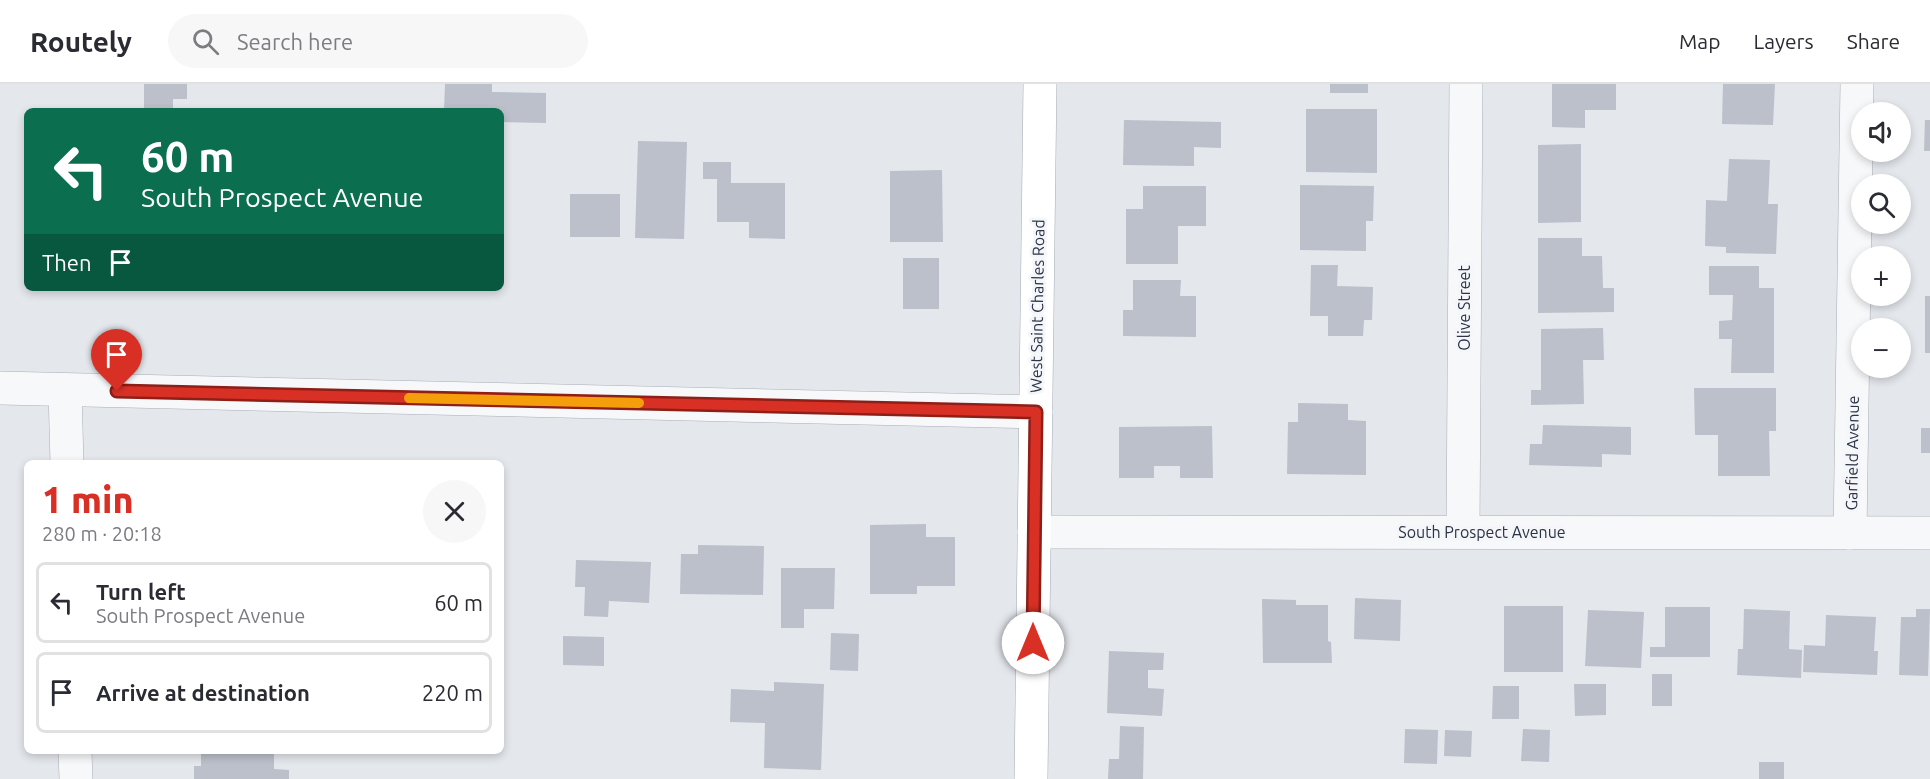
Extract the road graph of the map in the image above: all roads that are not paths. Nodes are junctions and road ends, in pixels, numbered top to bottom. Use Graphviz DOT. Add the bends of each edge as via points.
graph roads {
  1 [pos="1040,84"];
  2 [pos="1466,84"];
  3 [pos="1857,84"];
  4 [pos="0,388"];
  5 [pos="65,390"];
  6 [pos="1036,412"];
  7 [pos="67,460"];
  8 [pos="1034,532"];
  9 [pos="1463,532"];
  10 [pos="1851,533"];
  11 [pos="1930,533"];
  12 [pos="75,754"];
  13 [pos="76,779"];
  14 [pos="1031,779"];
  1 -- 6 [label="main road, West Saint Charles Road"];
  2 -- 9 [label="street, Olive Street"];
  3 -- 10 [label="street, Garfield Avenue"];
  4 -- 5 [label="street"];
  5 -- 6 [label="street"];
  5 -- 7 [label="street"];
  6 -- 8 [label="main road, West Saint Charles Road"];
  8 -- 9 [label="street, South Prospect Avenue"];
  8 -- 14 [label="main road, West Saint Charles Road"];
  9 -- 10 [label="street, South Prospect Avenue"];
  10 -- 11 [label="street, South Prospect Avenue"];
  12 -- 13 [label="street"];
}
